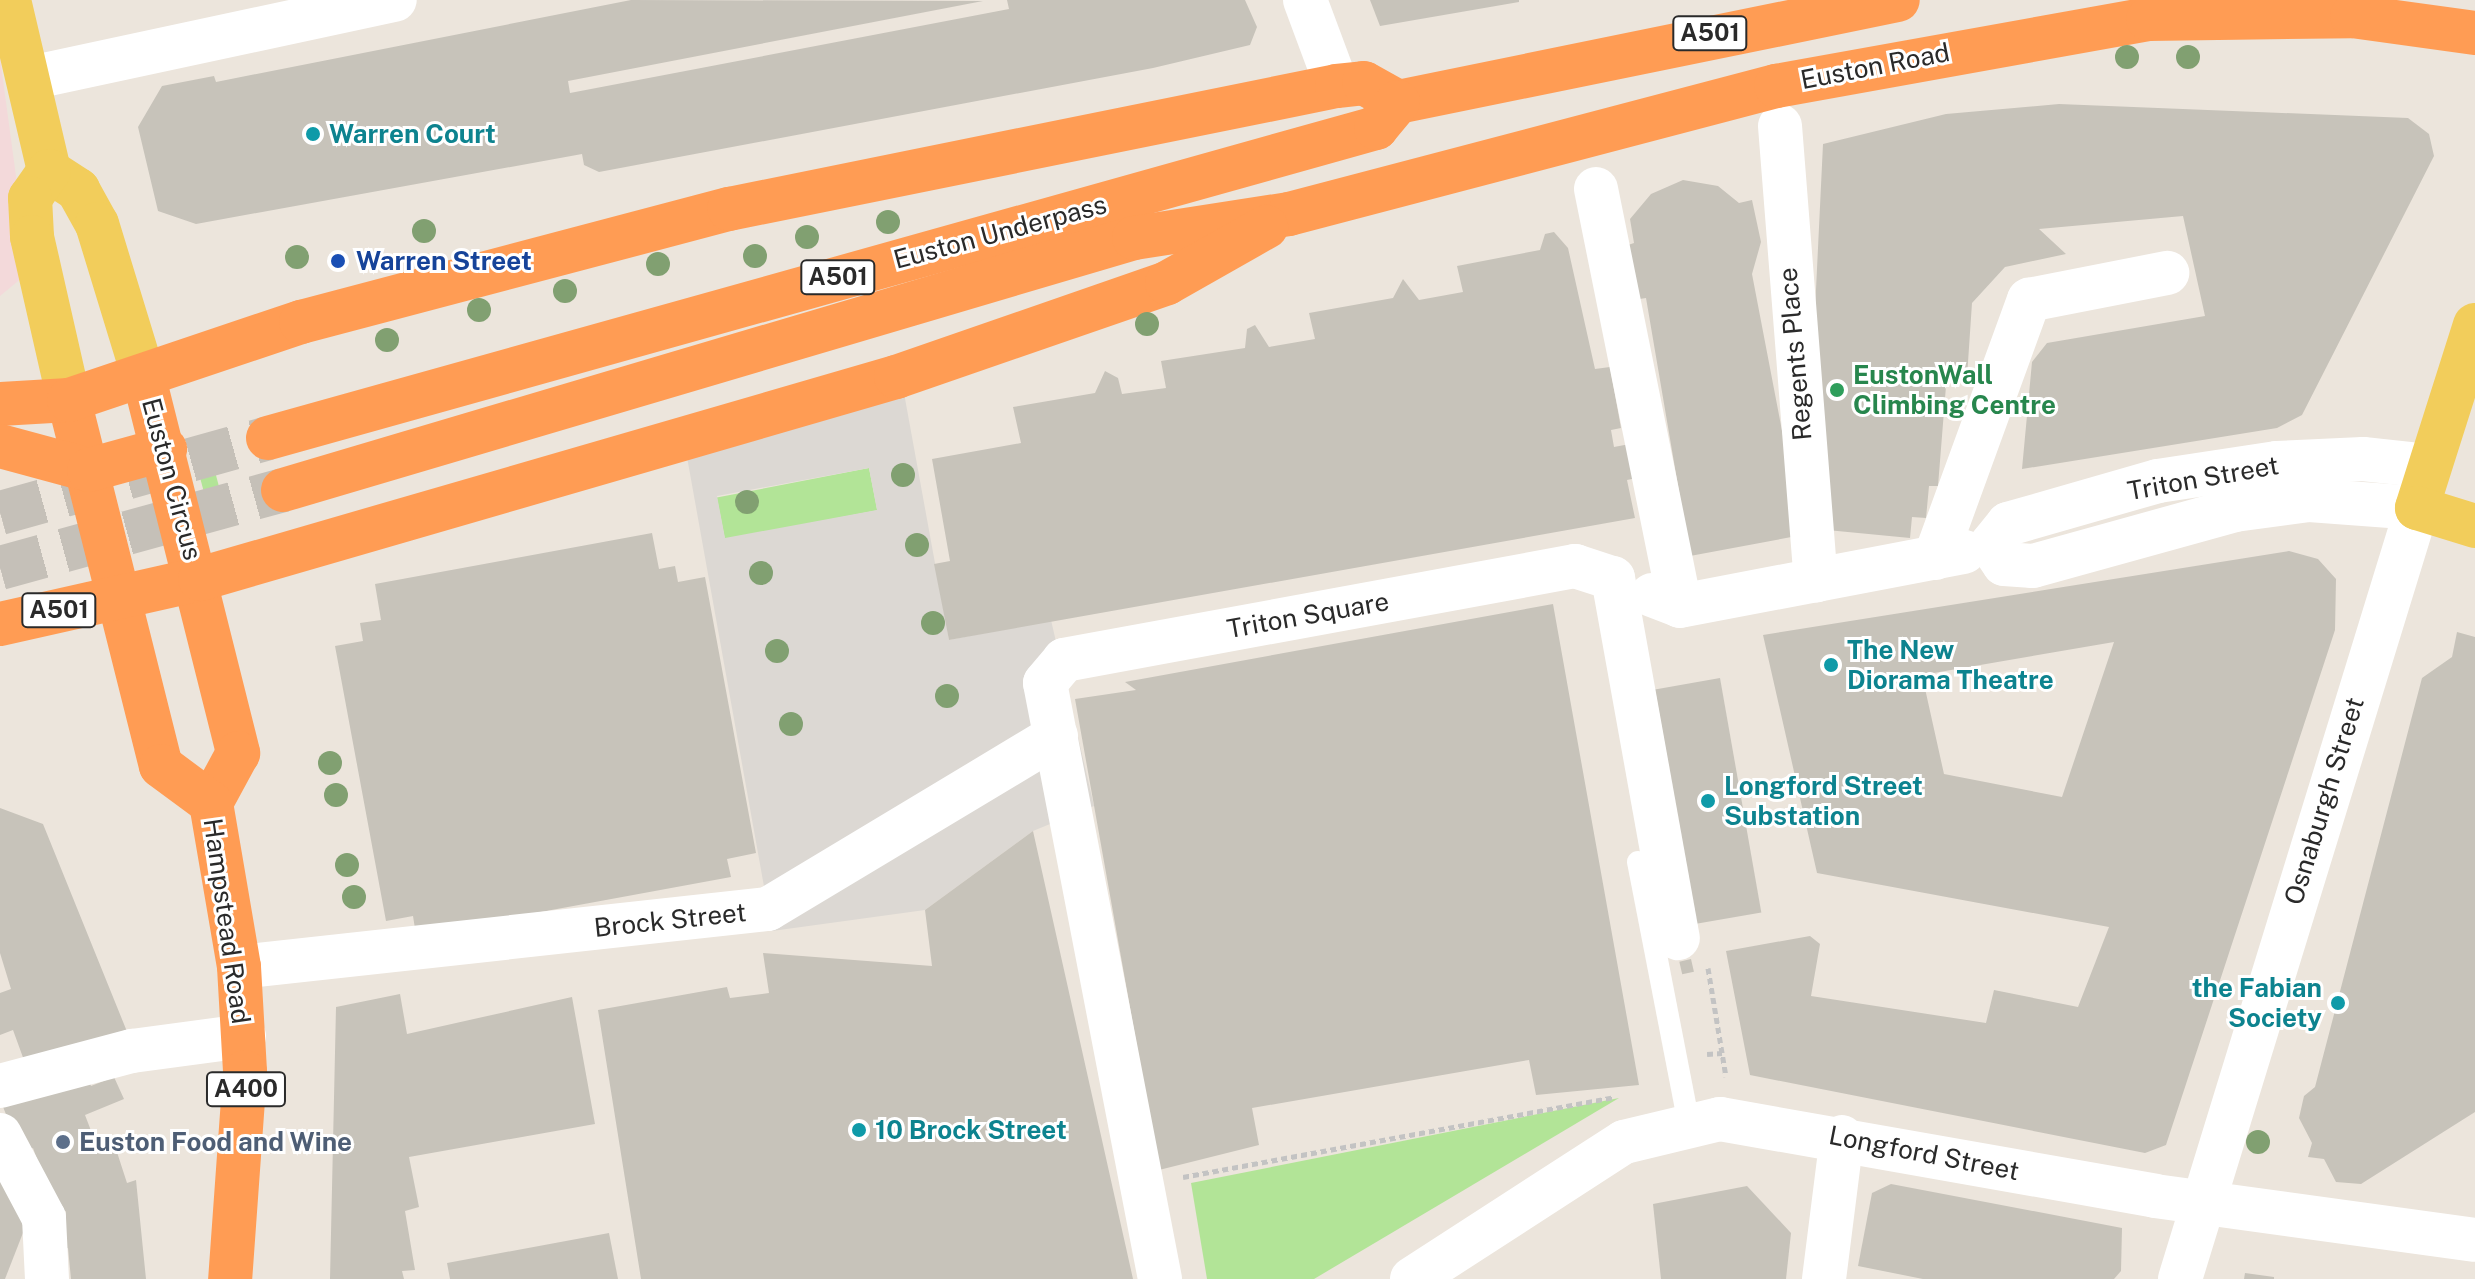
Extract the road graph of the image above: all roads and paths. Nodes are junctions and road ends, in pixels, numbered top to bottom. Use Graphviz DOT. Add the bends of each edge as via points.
graph roads {
  1 [pos="9,0"];
  2 [pos="395,0"];
  3 [pos="1305,0"];
  4 [pos="1887,1"];
  5 [pos="2465,36"];
  6 [pos="30,78"];
  7 [pos="1337,86"];
  8 [pos="1398,102"];
  9 [pos="1780,126"];
  10 [pos="49,171"];
  11 [pos="1596,189"];
  12 [pos="1289,214"];
  13 [pos="2167,273"];
  14 [pos="2475,325"];
  15 [pos="144,378"];
  16 [pos="69,400"];
  17 [pos="0,404"];
  18 [pos="268,438"];
  19 [pos="0,446"];
  20 [pos="165,449"];
  21 [pos="2428,466"];
  22 [pos="89,470"];
  23 [pos="283,490"];
  24 [pos="2417,508"];
  25 [pos="2475,526"];
  26 [pos="1991,545"];
  27 [pos="1935,558"];
  28 [pos="1613,578"];
  29 [pos="200,579"];
  30 [pos="1816,581"];
  31 [pos="118,596"];
  32 [pos="1680,606"];
  33 [pos="0,624"];
  34 [pos="1056,736"];
  35 [pos="211,803"];
  36 [pos="1638,862"];
  37 [pos="1678,938"];
  38 [pos="239,967"];
  39 [pos="244,1036"];
  40 [pos="1722,1053"];
  41 [pos="1677,1059"];
  42 [pos="1741,1084"];
  43 [pos="0,1086"];
  44 [pos="1617,1096"];
  45 [pos="1689,1124"];
  46 [pos="0,1135"];
  47 [pos="1842,1137"];
  48 [pos="1145,1184"];
  49 [pos="2203,1204"];
  50 [pos="2475,1240"];
  51 [pos="47,1279"];
  52 [pos="230,1279"];
  53 [pos="1160,1279"];
  54 [pos="1412,1279"];
  55 [pos="1824,1279"];
  56 [pos="2180,1279"];
  1 -- 6 [label="main road"];
  2 -- 6 [label="street"];
  3 -- 7 [label="street"];
  4 -- 8 [label="highway, A501"];
  5 -- 12 [label="highway, Euston Road / A501" via="2352,16 2148,19 2054,33 1776,86"];
  6 -- 10 [label="main road"];
  7 -- 8 [label="highway" via="1364,83"];
  7 -- 15 [label="highway" via="729,209 301,322"];
  8 -- 18 [label="highway, Euston Underpass / A501" via="1376,128"];
  9 -- 30 [label="street, Regents Place"];
  10 -- 15 [label="main road" via="78,190 97,224"];
  10 -- 16 [label="main road" via="30,198 32,237"];
  11 -- 32 [label="street"];
  12 -- 23 [label="highway, Euston Underpass / A501" via="1134,238"];
  12 -- 29 [label="highway, A501" via="1167,283 896,377"];
  13 -- 27 [label="street" via="2029,300"];
  14 -- 21 [label="main road, Osnaburgh Street"];
  15 -- 16 [label="highway"];
  15 -- 20 [label="highway, Euston Circus"];
  16 -- 17 [label="highway"];
  16 -- 22 [label="highway"];
  19 -- 22 [label="highway"];
  20 -- 22 [label="highway"];
  20 -- 29 [label="highway, Euston Circus"];
  21 -- 24 [label="main road, Osnaburgh Street"];
  21 -- 26 [label="street, Triton Street" via="2363,459 2277,463 2158,481 2008,524"];
  22 -- 31 [label="highway"];
  24 -- 25 [label="main road"];
  24 -- 26 [label="street, Triton Street" via="2309,500 2235,510 2033,566 2004,564"];
  24 -- 49 [label="street, Osnaburgh Street"];
  26 -- 27 [label="street, Triton Street"];
  27 -- 30 [label="street, Triton Street"];
  28 -- 32 [label="street"];
  28 -- 34 [label="street, Triton Square" via="1575,566 1064,660 1045,683"];
  28 -- 37 [label="street"];
  29 -- 31 [label="highway, A501"];
  29 -- 35 [label="highway, Hampstead Road" via="238,753"];
  30 -- 32 [label="street, Triton Street"];
  31 -- 33 [label="highway, A501"];
  31 -- 35 [label="highway, Hampstead Road" via="161,766"];
  34 -- 38 [label="street, Brock Street" via="768,909"];
  34 -- 48 [label="street, Triton Square"];
  35 -- 38 [label="highway, Hampstead Road / A400"];
  36 -- 41 [label="lane"];
  37 -- 40 [label="path" via="1703,942"];
  38 -- 39 [label="highway, Hampstead Road / A400"];
  39 -- 43 [label="street" via="132,1051"];
  39 -- 52 [label="highway, Hampstead Road / A400" via="245,1153"];
  40 -- 41 [label="path"];
  40 -- 42 [label="path" via="1727,1080"];
  41 -- 45 [label="lane"];
  44 -- 48 [label="path"];
  45 -- 47 [label="street, Longford Street" via="1720,1119"];
  45 -- 54 [label="street, Longford Street" via="1624,1142"];
  46 -- 51 [label="street" via="44,1218"];
  47 -- 49 [label="street, Longford Street"];
  47 -- 55 [label="street"];
  48 -- 53 [label="street, Triton Square"];
  49 -- 50 [label="street, Longford Street"];
  49 -- 56 [label="street, Osnaburgh Street"];
}
